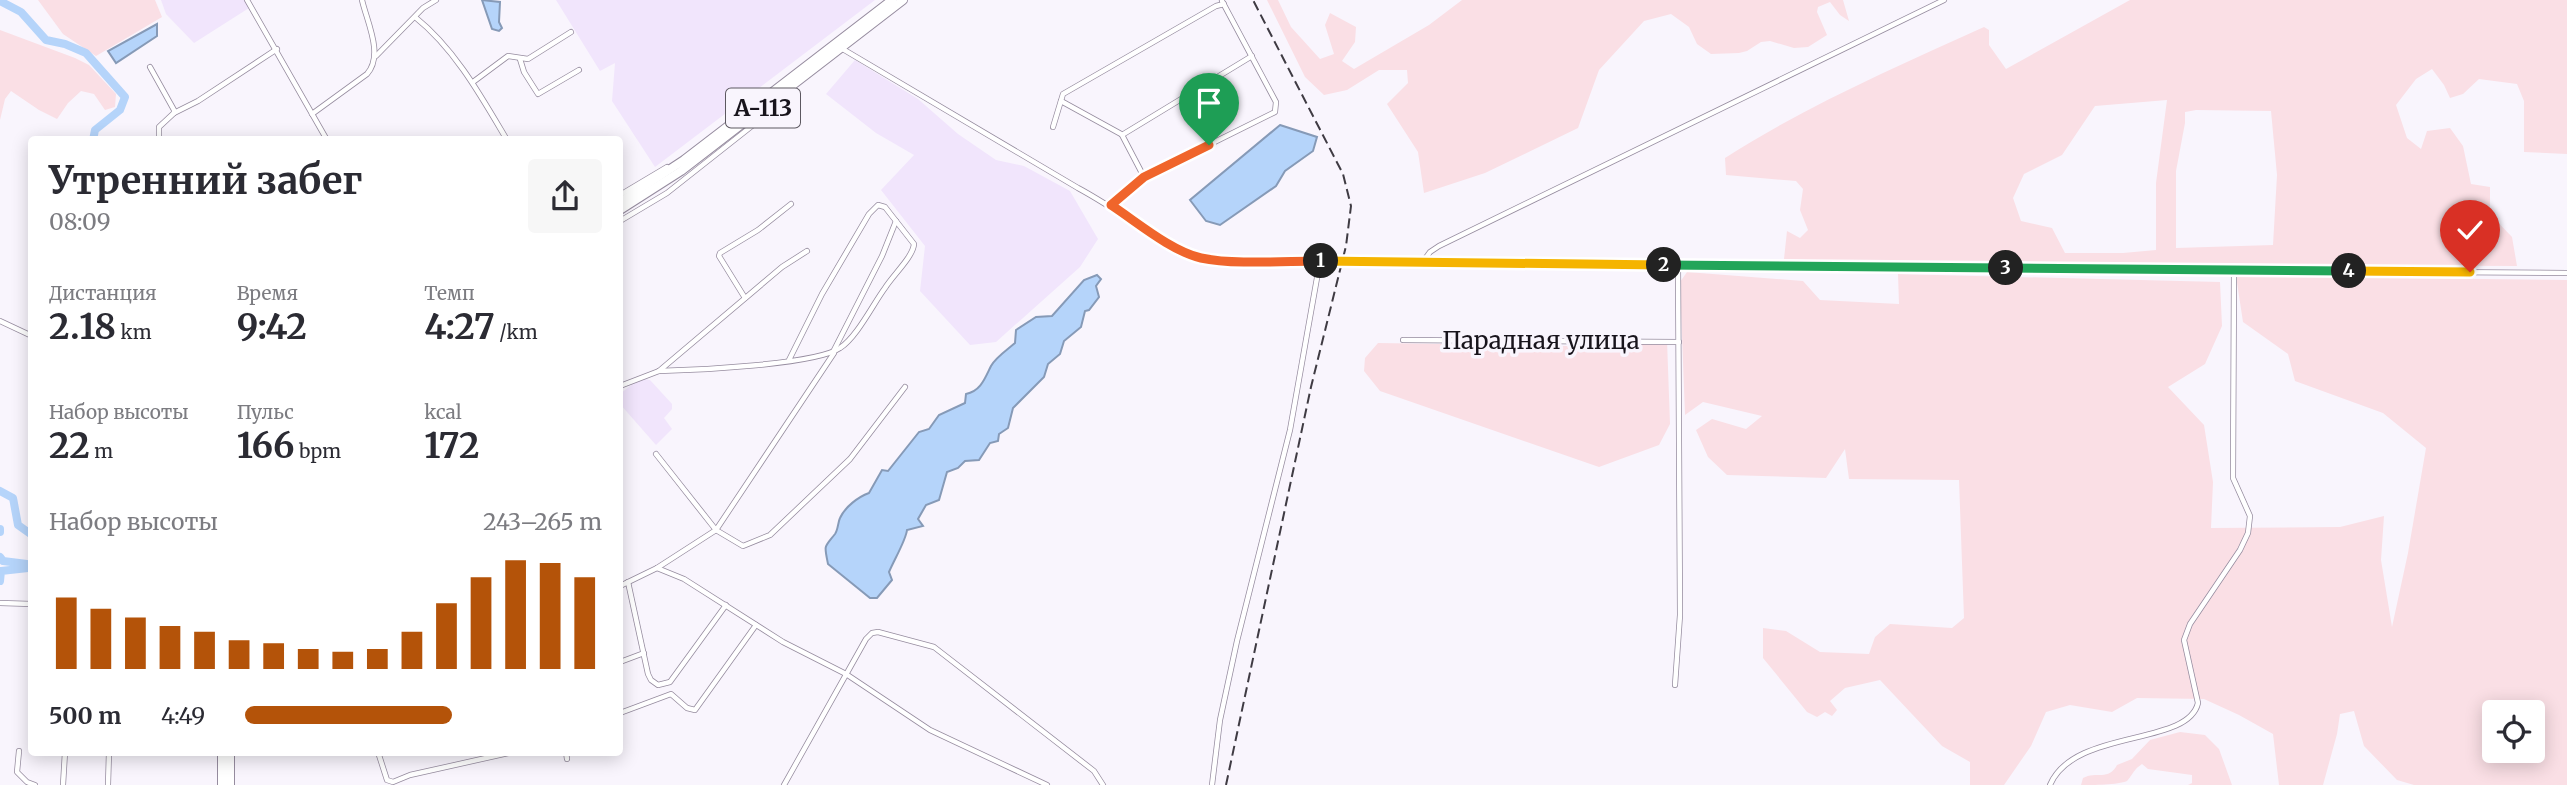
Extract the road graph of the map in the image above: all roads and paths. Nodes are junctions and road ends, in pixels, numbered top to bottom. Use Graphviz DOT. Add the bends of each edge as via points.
graph roads {
  1 [pos="362,0"];
  2 [pos="436,0"];
  3 [pos="892,0"];
  4 [pos="902,0"];
  5 [pos="1944,0"];
  6 [pos="248,1"];
  7 [pos="1223,2"];
  8 [pos="415,17"];
  9 [pos="571,32"];
  10 [pos="841,48"];
  11 [pos="277,49"];
  12 [pos="1252,56"];
  13 [pos="375,57"];
  14 [pos="520,59"];
  15 [pos="150,67"];
  16 [pos="579,70"];
  17 [pos="473,82"];
  18 [pos="795,83"];
  19 [pos="1061,101"];
  20 [pos="174,113"];
  21 [pos="312,114"];
  22 [pos="1053,127"];
  23 [pos="1122,134"];
  24 [pos="159,136"];
  25 [pos="325,136"];
  26 [pos="505,136"];
  27 [pos="684,159"];
  28 [pos="1144,177"];
  29 [pos="623,193"];
  30 [pos="623,200"];
  31 [pos="791,204"];
  32 [pos="1111,205"];
  33 [pos="623,208"];
  34 [pos="623,219"];
  35 [pos="896,221"];
  36 [pos="807,251"];
  37 [pos="1320,261"];
  38 [pos="1422,263"];
  39 [pos="1678,265"];
  40 [pos="2234,270"];
  41 [pos="2567,273"];
  42 [pos="746,298"];
  43 [pos="0,321"];
  44 [pos="28,334"];
  45 [pos="1403,340"];
  46 [pos="1679,342"];
  47 [pos="834,351"];
  48 [pos="789,360"];
  49 [pos="659,371"];
  50 [pos="623,385"];
  51 [pos="905,387"];
  52 [pos="656,454"];
  53 [pos="716,530"];
  54 [pos="657,568"];
  55 [pos="628,582"];
  56 [pos="623,584"];
  57 [pos="0,603"];
  58 [pos="28,604"];
  59 [pos="726,605"];
  60 [pos="756,625"];
  61 [pos="644,653"];
  62 [pos="623,661"];
  63 [pos="846,674"];
  64 [pos="1675,685"];
  65 [pos="623,712"];
  66 [pos="19,751"];
  67 [pos="65,756"];
  68 [pos="109,756"];
  69 [pos="222,756"];
  70 [pos="230,756"];
  71 [pos="379,756"];
  72 [pos="491,756"];
  73 [pos="35,785"];
  74 [pos="63,785"];
  75 [pos="108,785"];
  76 [pos="222,785"];
  77 [pos="230,785"];
  78 [pos="784,785"];
  79 [pos="1047,785"];
  80 [pos="1103,785"];
  81 [pos="1212,785"];
  82 [pos="2050,785"];
  1 -- 13 [label="street"];
  2 -- 8 [label="street"];
  3 -- 27 [label="highway, А-113"];
  4 -- 10 [label="highway, А-113"];
  5 -- 38 [label="street" via="1439,246"];
  6 -- 11 [label="street"];
  7 -- 12 [label="street"];
  7 -- 19 [label="street" via="1063,94"];
  8 -- 13 [label="street"];
  8 -- 17 [label="street"];
  9 -- 14 [label="street"];
  10 -- 18 [label="highway, А-113"];
  10 -- 32 [label="street"];
  11 -- 20 [label="street"];
  11 -- 21 [label="street"];
  12 -- 23 [label="street"];
  12 -- 28 [label="street" via="1276,102 1275,112"];
  13 -- 21 [label="street" via="367,74"];
  14 -- 16 [label="street" via="538,94"];
  14 -- 17 [label="street" via="508,56"];
  15 -- 20 [label="street"];
  17 -- 26 [label="street"];
  18 -- 33 [label="highway, А-113" via="681,171"];
  18 -- 34 [label="street" via="757,122 667,193"];
  19 -- 22 [label="street"];
  19 -- 23 [label="street"];
  20 -- 24 [label="street" via="159,127"];
  21 -- 25 [label="street"];
  23 -- 28 [label="street"];
  27 -- 29 [label="street"];
  27 -- 30 [label="highway, А-113"];
  28 -- 32 [label="street"];
  31 -- 42 [label="street" via="720,253"];
  32 -- 37 [label="street" via="1200,258"];
  35 -- 47 [label="street"];
  35 -- 47 [label="street" via="914,244 913,252 842,347"];
  35 -- 48 [label="street" via="885,207 873,207"];
  36 -- 42 [label="street"];
  37 -- 38 [label="street"];
  37 -- 81 [label="street" via="1290,430 1220,720"];
  38 -- 39 [label="street"];
  39 -- 40 [label="street"];
  39 -- 46 [label="street"];
  40 -- 41 [label="street"];
  40 -- 82 [label="street" via="2233,478 2251,523 2240,550 2183,640 2197,708 2166,730 2082,754 2061,768"];
  42 -- 49 [label="street"];
  43 -- 44 [label="street"];
  45 -- 46 [label="street, Парадная улица"];
  46 -- 64 [label="street" via="1680,615"];
  47 -- 48 [label="street"];
  47 -- 53 [label="street"];
  48 -- 49 [label="street"];
  49 -- 50 [label="street"];
  51 -- 53 [label="street" via="849,459 769,535 743,546"];
  52 -- 53 [label="street"];
  53 -- 54 [label="street"];
  54 -- 55 [label="street"];
  54 -- 59 [label="street"];
  55 -- 56 [label="street"];
  55 -- 61 [label="street"];
  57 -- 58 [label="street"];
  59 -- 60 [label="street"];
  59 -- 61 [label="street" via="670,682 653,683"];
  60 -- 63 [label="street"];
  60 -- 65 [label="street" via="695,710 671,694"];
  61 -- 62 [label="street"];
  63 -- 78 [label="street"];
  63 -- 79 [label="street" via="930,730"];
  63 -- 80 [label="street" via="866,639 878,632 934,648 1094,771"];
  66 -- 73 [label="street" via="16,772"];
  67 -- 74 [label="street"];
  68 -- 75 [label="street"];
  69 -- 76 [label="highway"];
  70 -- 77 [label="highway"];
  71 -- 72 [label="street" via="384,777 393,782"];
}
